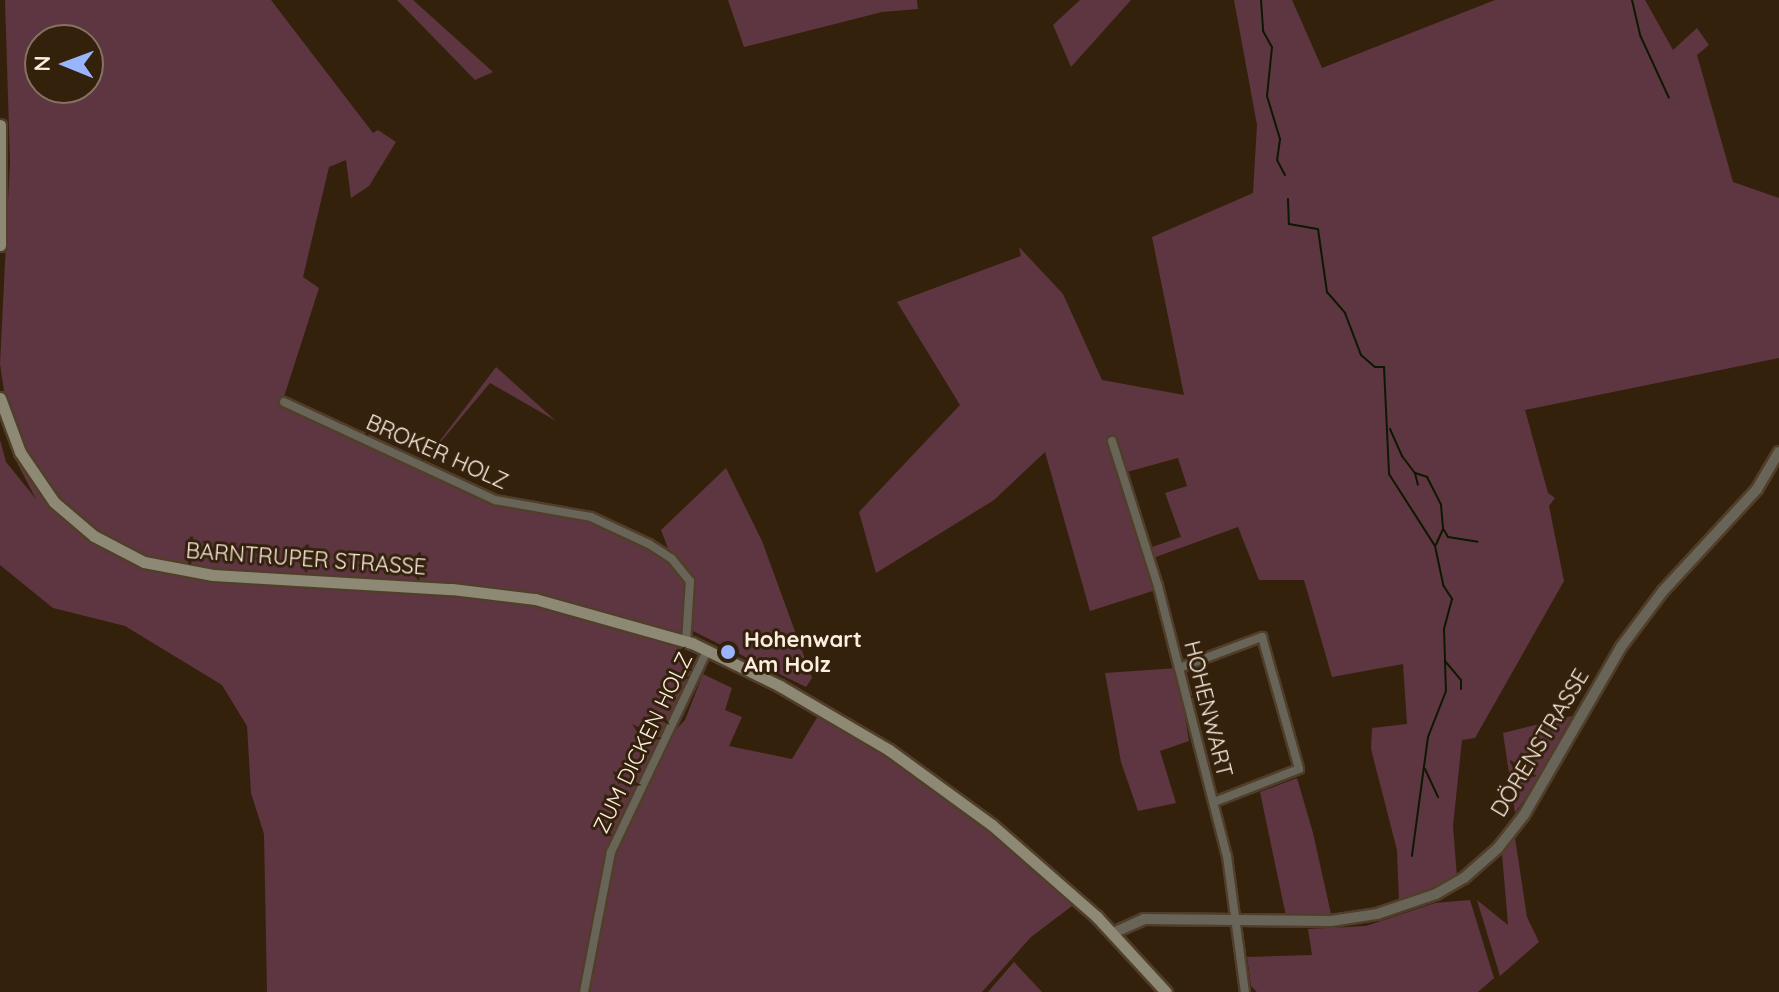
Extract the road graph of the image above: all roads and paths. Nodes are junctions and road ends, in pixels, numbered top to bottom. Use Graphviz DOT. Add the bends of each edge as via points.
graph roads {
  1 [pos="0,125"];
  2 [pos="2,188"];
  3 [pos="0,245"];
  4 [pos="0,398"];
  5 [pos="284,402"];
  6 [pos="1112,441"];
  7 [pos="1779,452"];
  8 [pos="686,643"];
  9 [pos="707,651"];
  10 [pos="1179,668"];
  11 [pos="1214,802"];
  12 [pos="1235,922"];
  13 [pos="1113,933"];
  14 [pos="584,992"];
  15 [pos="1166,992"];
  16 [pos="1245,992"];
  1 -- 2 [label="main road"];
  2 -- 3 [label="main road"];
  4 -- 8 [label="main road, BARNTRUPER STRASSE" via="20,452 54,502 94,536 144,562 213,575 508,595 590,611"];
  5 -- 8 [label="street, BROKER HOLZ" via="495,500 591,517 649,544 672,559 690,581"];
  6 -- 10 [label="street, HOHENWART"];
  7 -- 12 [label="street, DÖRENSTRASSE" via="1757,489 1663,591 1621,647 1524,815 1482,864 1436,894 1377,914 1331,921"];
  8 -- 9 [label="main road, BARNTRUPER STRASSE"];
  9 -- 13 [label="main road, BARNTRUPER STRASSE" via="802,697 912,765 1018,846"];
  9 -- 14 [label="street, ZUM DICKEN HOLZ" via="611,852"];
  10 -- 11 [label="street, HOHENWART"];
  10 -- 11 [label="street" via="1262,637 1299,769"];
  11 -- 12 [label="street, HOHENWART"];
  12 -- 13 [label="street, DÖRENSTRASSE" via="1144,919"];
  12 -- 16 [label="street, HOHENWART"];
  13 -- 15 [label="main road, BARNTRUPER STRASSE"];
}
